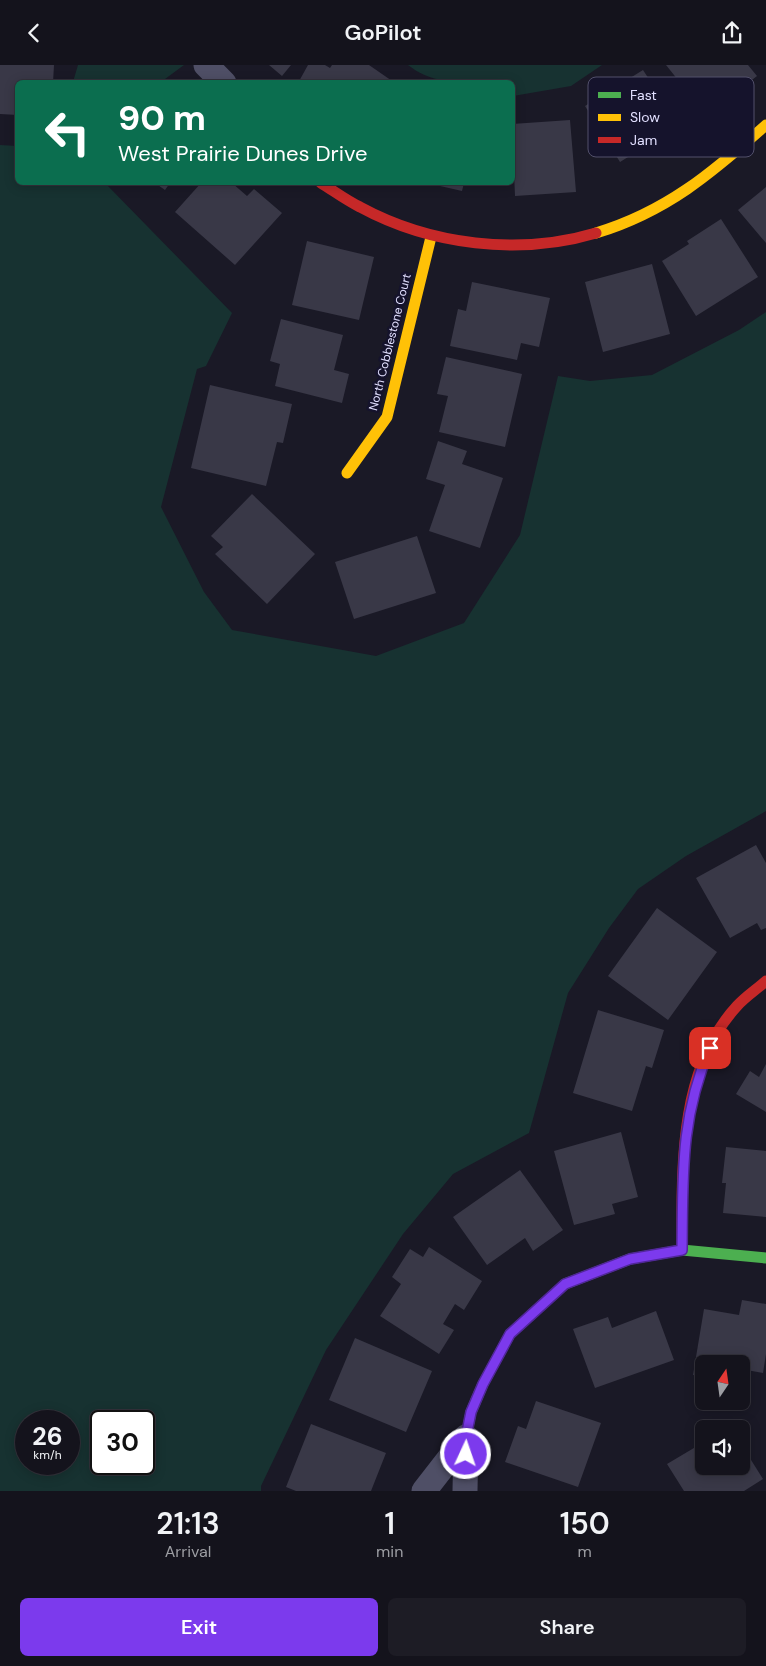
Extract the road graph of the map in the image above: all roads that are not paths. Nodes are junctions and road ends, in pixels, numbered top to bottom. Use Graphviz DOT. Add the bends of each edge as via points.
graph roads {
  1 [pos="206,65"];
  2 [pos="221,80"];
  3 [pos="766,125"];
  4 [pos="754,135"];
  5 [pos="728,157"];
  6 [pos="324,185"];
  7 [pos="431,237"];
  8 [pos="347,473"];
  9 [pos="766,981"];
  10 [pos="682,1250"];
  11 [pos="766,1258"];
  12 [pos="466,1437"];
  13 [pos="424,1491"];
  14 [pos="465,1491"];
  1 -- 2 [label="street"];
  3 -- 4 [label="street"];
  5 -- 7 [label="street" via="665,205 625,226 555,244 499,246"];
  6 -- 7 [label="street" via="340,197 388,221"];
  7 -- 8 [label="street, North Cobblestone Court" via="386,417"];
  9 -- 10 [label="street" via="730,1015 698,1076 684,1139"];
  10 -- 11 [label="street"];
  10 -- 12 [label="street" via="630,1259 565,1284 510,1334 471,1412"];
  12 -- 13 [label="street"];
  12 -- 14 [label="street"];
}
